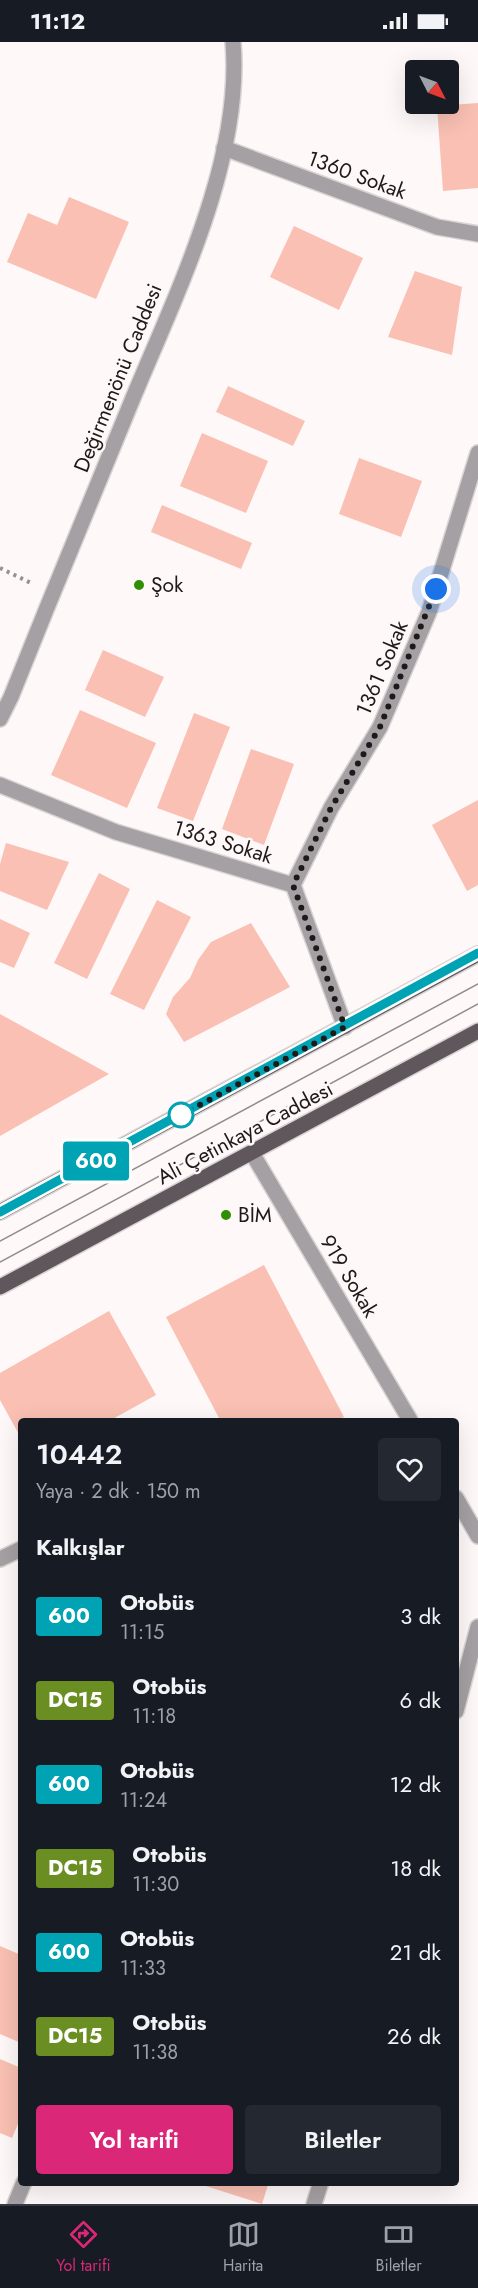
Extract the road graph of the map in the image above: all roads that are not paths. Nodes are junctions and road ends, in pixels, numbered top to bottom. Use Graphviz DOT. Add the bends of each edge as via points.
graph roads {
  1 [pos="233,42"];
  2 [pos="224,148"];
  3 [pos="478,234"];
  4 [pos="478,453"];
  5 [pos="0,719"];
  6 [pos="0,786"];
  7 [pos="293,885"];
  8 [pos="478,954"];
  9 [pos="345,1027"];
  10 [pos="478,1031"];
  11 [pos="252,1153"];
  12 [pos="0,1212"];
  13 [pos="0,1287"];
  14 [pos="409,1418"];
  15 [pos="459,1506"];
  16 [pos="478,1536"];
  17 [pos="18,1550"];
  18 [pos="0,1559"];
  19 [pos="478,1627"];
  20 [pos="459,1700"];
  21 [pos="22,2186"];
  22 [pos="320,2186"];
  23 [pos="15,2204"];
  24 [pos="314,2204"];
  1 -- 2 [label="street, Değirmenönü Caddesi" via="234,92"];
  2 -- 3 [label="street, 1360 Sokak" via="437,227"];
  2 -- 5 [label="street, Değirmenönü Caddesi" via="195,247"];
  4 -- 7 [label="street, 1361 Sokak" via="429,612 380,727 331,808"];
  6 -- 7 [label="street, 1363 Sokak" via="116,832"];
  7 -- 9 [label="street, 1363 Sokak"];
  8 -- 9 [label="main road"];
  9 -- 12 [label="main road"];
  10 -- 11 [label="main road, Ali Çetinkaya Caddesi"];
  11 -- 13 [label="main road, Ali Çetinkaya Caddesi"];
  11 -- 14 [label="street, 919 Sokak"];
  15 -- 16 [label="street"];
  17 -- 18 [label="street"];
  19 -- 20 [label="street"];
  21 -- 23 [label="street"];
  22 -- 24 [label="street"];
}
